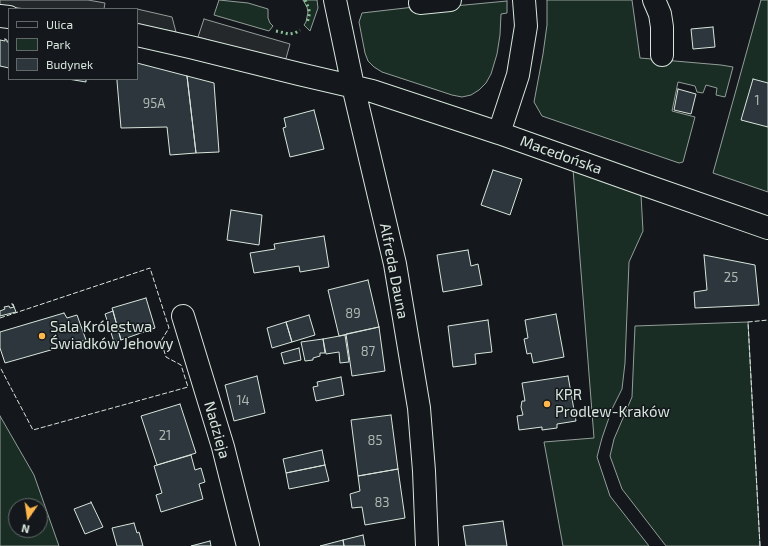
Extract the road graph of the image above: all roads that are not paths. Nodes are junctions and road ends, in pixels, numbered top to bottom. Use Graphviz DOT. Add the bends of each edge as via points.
graph roads {
  1 [pos="335,0"];
  2 [pos="450,0"];
  3 [pos="524,0"];
  4 [pos="654,0"];
  5 [pos="420,3"];
  6 [pos="138,35"];
  7 [pos="662,55"];
  8 [pos="353,86"];
  9 [pos="499,133"];
  10 [pos="768,228"];
  11 [pos="183,316"];
  12 [pos="248,546"];
  13 [pos="427,546"];
  1 -- 8 [label="street, Alfreda Dauna"];
  2 -- 5 [label="street"];
  3 -- 9 [label="street" via="526,26 518,75"];
  4 -- 7 [label="street" via="662,27"];
  6 -- 8 [label="street, Macedońska"];
  8 -- 9 [label="street, Macedońska"];
  8 -- 13 [label="street, Alfreda Dauna" via="395,264 419,408"];
  9 -- 10 [label="street, Macedońska"];
  11 -- 12 [label="street, Nadzieja" via="223,446"];
}
